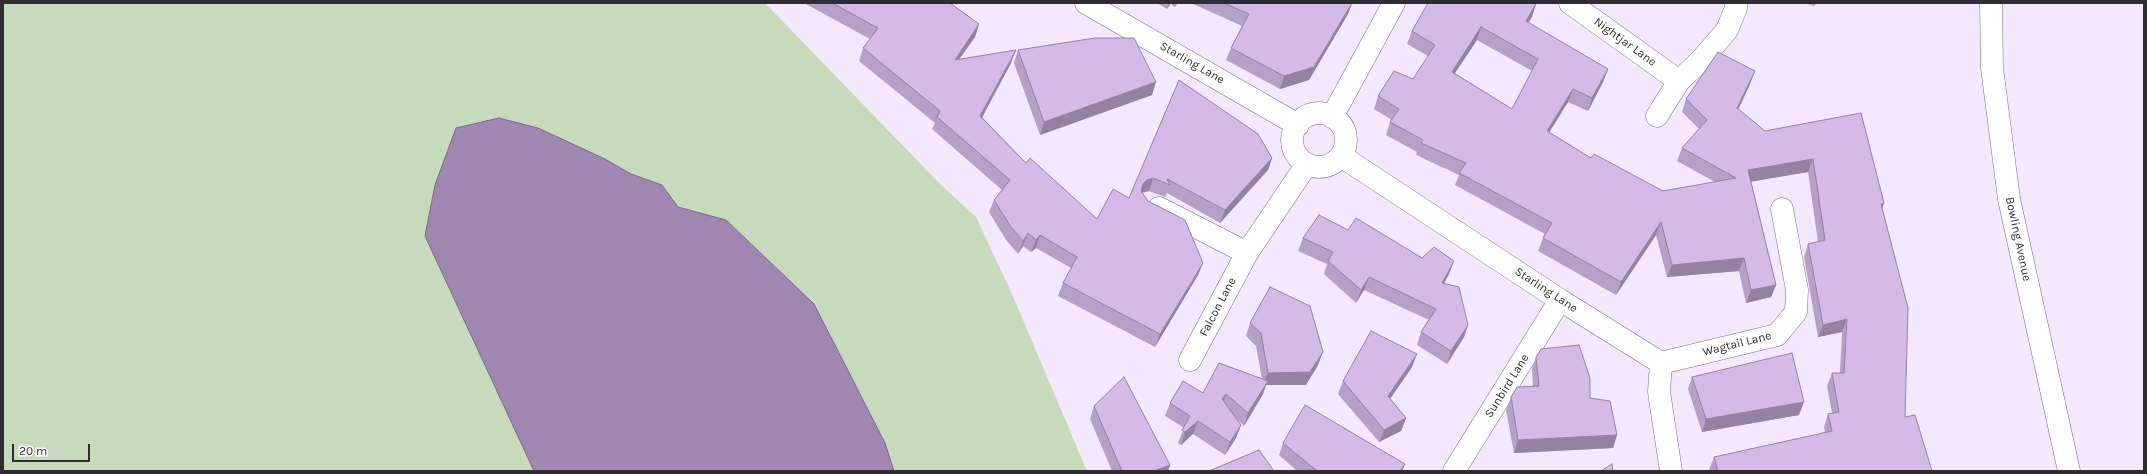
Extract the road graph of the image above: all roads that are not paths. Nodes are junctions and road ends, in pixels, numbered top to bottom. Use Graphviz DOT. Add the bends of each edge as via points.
graph roads {
  1 [pos="1086,3"];
  2 [pos="1394,3"];
  3 [pos="1570,3"];
  4 [pos="1736,3"];
  5 [pos="1991,3"];
  6 [pos="1679,81"];
  7 [pos="1658,116"];
  8 [pos="1332,117"];
  9 [pos="1298,125"];
  10 [pos="1341,156"];
  11 [pos="1307,164"];
  12 [pos="1149,203"];
  13 [pos="1782,209"];
  14 [pos="1247,253"];
  15 [pos="1560,300"];
  16 [pos="1190,360"];
  17 [pos="1661,362"];
  18 [pos="1454,471"];
  19 [pos="1671,471"];
  20 [pos="2069,471"];
  1 -- 9 [label="street, Starling Lane"];
  2 -- 8 [label="street"];
  3 -- 6 [label="street, Nightjar Lane"];
  4 -- 6 [label="street" via="1726,30 1703,58"];
  5 -- 20 [label="street, Bowling Avenue" via="1992,68 2009,199"];
  6 -- 7 [label="street"];
  8 -- 9 [label="street" via="1317,113 1310,115"];
  8 -- 10 [label="street" via="1345,130 1345,148"];
  9 -- 11 [label="street" via="1294,133 1295,151"];
  10 -- 11 [label="street" via="1336,162 1322,167"];
  10 -- 15 [label="street, Starling Lane"];
  11 -- 14 [label="street, Falcon Lane"];
  12 -- 14 [label="street"];
  13 -- 17 [label="street, Wagtail Lane" via="1797,290 1796,312 1777,335"];
  14 -- 16 [label="street, Falcon Lane"];
  15 -- 17 [label="street, Starling Lane"];
  15 -- 18 [label="street, Sunbird Lane"];
  17 -- 19 [label="street" via="1660,392"];
}
